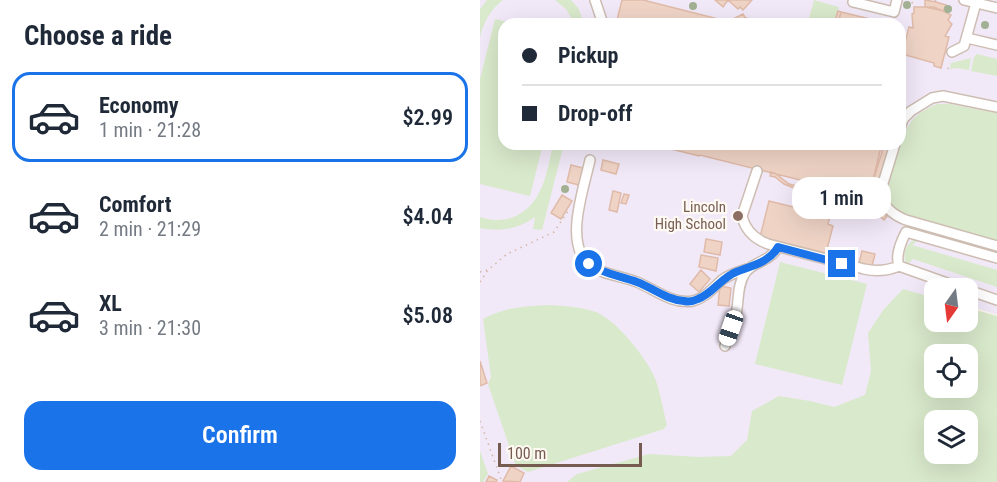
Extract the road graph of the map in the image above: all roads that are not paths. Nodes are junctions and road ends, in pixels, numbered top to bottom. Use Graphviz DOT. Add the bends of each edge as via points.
graph roads {
  1 [pos="594,0"];
  2 [pos="854,0"];
  3 [pos="897,0"];
  4 [pos="964,0"];
  5 [pos="976,3"];
  6 [pos="997,8"];
  7 [pos="601,18"];
  8 [pos="967,38"];
  9 [pos="997,45"];
  10 [pos="952,52"];
  11 [pos="997,107"];
  12 [pos="906,116"];
  13 [pos="893,150"];
  14 [pos="590,160"];
  15 [pos="757,171"];
  16 [pos="997,246"];
  17 [pos="778,247"];
  18 [pos="997,258"];
  19 [pos="899,266"];
  20 [pos="747,269"];
  21 [pos="933,278"];
  22 [pos="978,293"];
  23 [pos="997,300"];
  24 [pos="725,346"];
  1 -- 7 [label="street"];
  2 -- 3 [label="street" via="894,12"];
  4 -- 5 [label="street"];
  5 -- 6 [label="street"];
  5 -- 8 [label="street"];
  8 -- 9 [label="street"];
  8 -- 10 [label="street" via="964,46"];
  11 -- 12 [label="street" via="944,96 932,98"];
  13 -- 16 [label="street" via="881,190 884,205 906,220"];
  14 -- 20 [label="street" via="576,234 582,258 589,264 683,302 699,299 728,276"];
  15 -- 17 [label="street" via="743,223 756,239"];
  17 -- 19 [label="street" via="876,272"];
  17 -- 20 [label="street" via="774,254"];
  18 -- 19 [label="street" via="906,232 898,255"];
  19 -- 21 [label="street"];
  20 -- 24 [label="street"];
  22 -- 23 [label="street"];
}
